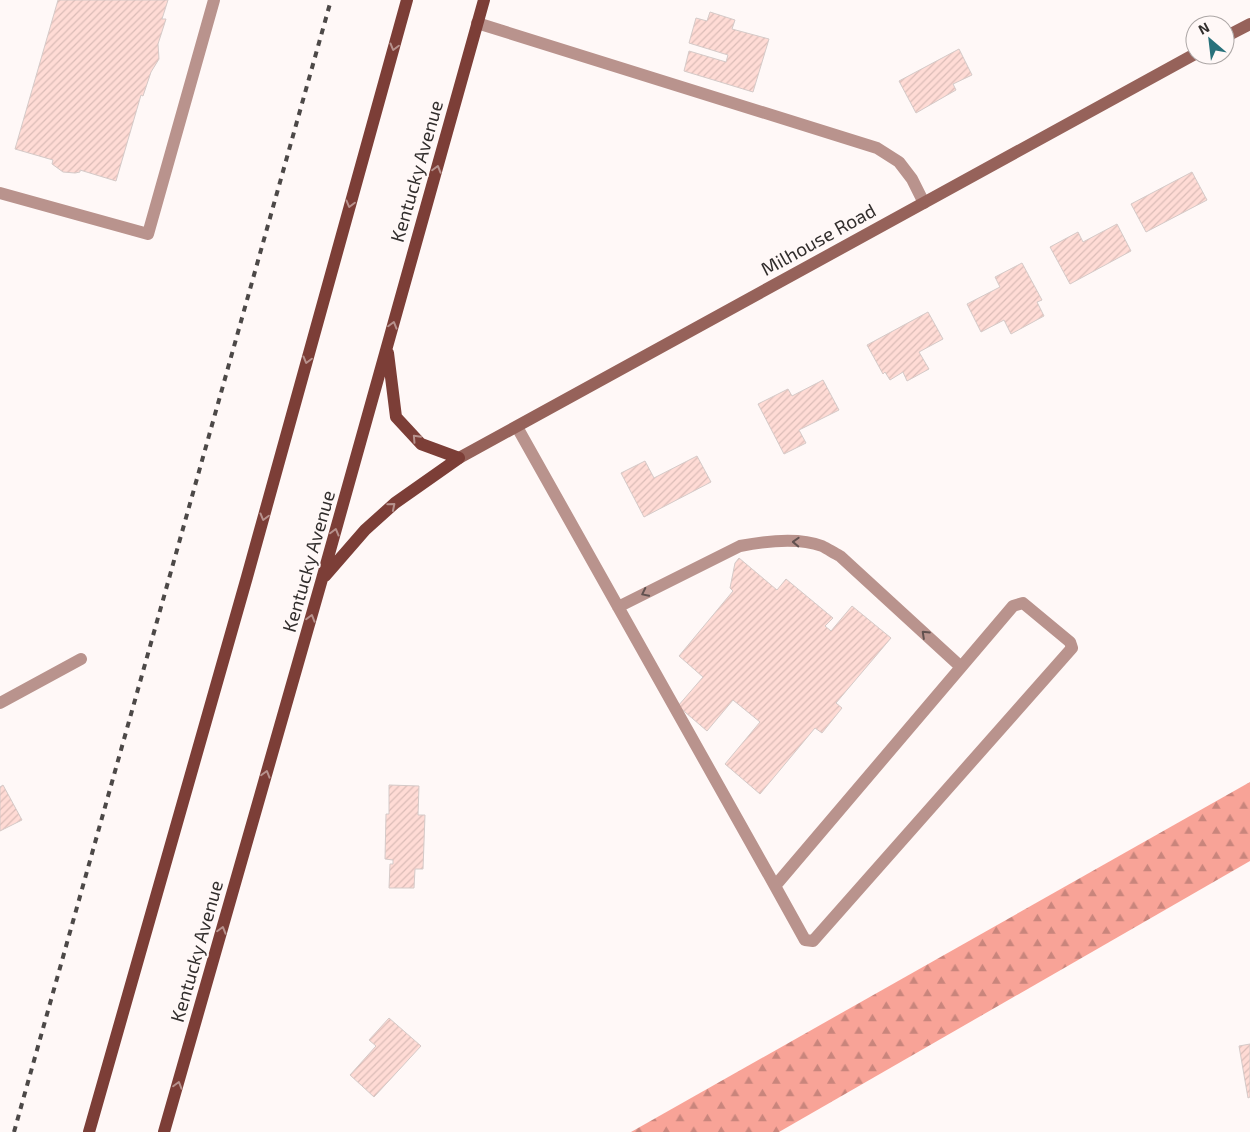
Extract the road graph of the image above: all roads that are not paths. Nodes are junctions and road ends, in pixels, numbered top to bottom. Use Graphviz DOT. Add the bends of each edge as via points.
graph roads {
  1 [pos="214,0"];
  2 [pos="407,0"];
  3 [pos="484,0"];
  4 [pos="477,23"];
  5 [pos="1250,24"];
  6 [pos="1235,32"];
  7 [pos="1185,59"];
  8 [pos="0,193"];
  9 [pos="924,203"];
  10 [pos="387,346"];
  11 [pos="517,426"];
  12 [pos="459,458"];
  13 [pos="322,579"];
  14 [pos="618,606"];
  15 [pos="81,658"];
  16 [pos="961,667"];
  17 [pos="0,703"];
  18 [pos="775,886"];
  19 [pos="89,1132"];
  20 [pos="164,1132"];
  1 -- 8 [label="street" via="148,234"];
  2 -- 19 [label="main road, one-way"];
  3 -- 4 [label="main road, Kentucky Avenue"];
  4 -- 9 [label="street" via="878,148 899,162"];
  10 -- 4 [label="main road, Kentucky Avenue, one-way"];
  5 -- 6 [label="street"];
  7 -- 9 [label="street, Milhouse Road"];
  9 -- 11 [label="street, Milhouse Road"];
  12 -- 10 [label="main road, one-way" via="421,444 396,417"];
  13 -- 10 [label="main road, Kentucky Avenue, one-way"];
  11 -- 12 [label="street, Milhouse Road"];
  11 -- 14 [label="street"];
  13 -- 12 [label="main road, one-way" via="364,530 395,502"];
  20 -- 13 [label="main road, Kentucky Avenue, one-way"];
  16 -- 14 [label="street, one-way" via="840,556 823,546 807,542 762,541 740,546"];
  14 -- 18 [label="street"];
  15 -- 17 [label="street"];
  16 -- 18 [label="street"];
  16 -- 18 [label="street" via="1012,606 1023,603 1070,642 1072,648 813,941 805,940"];
}
